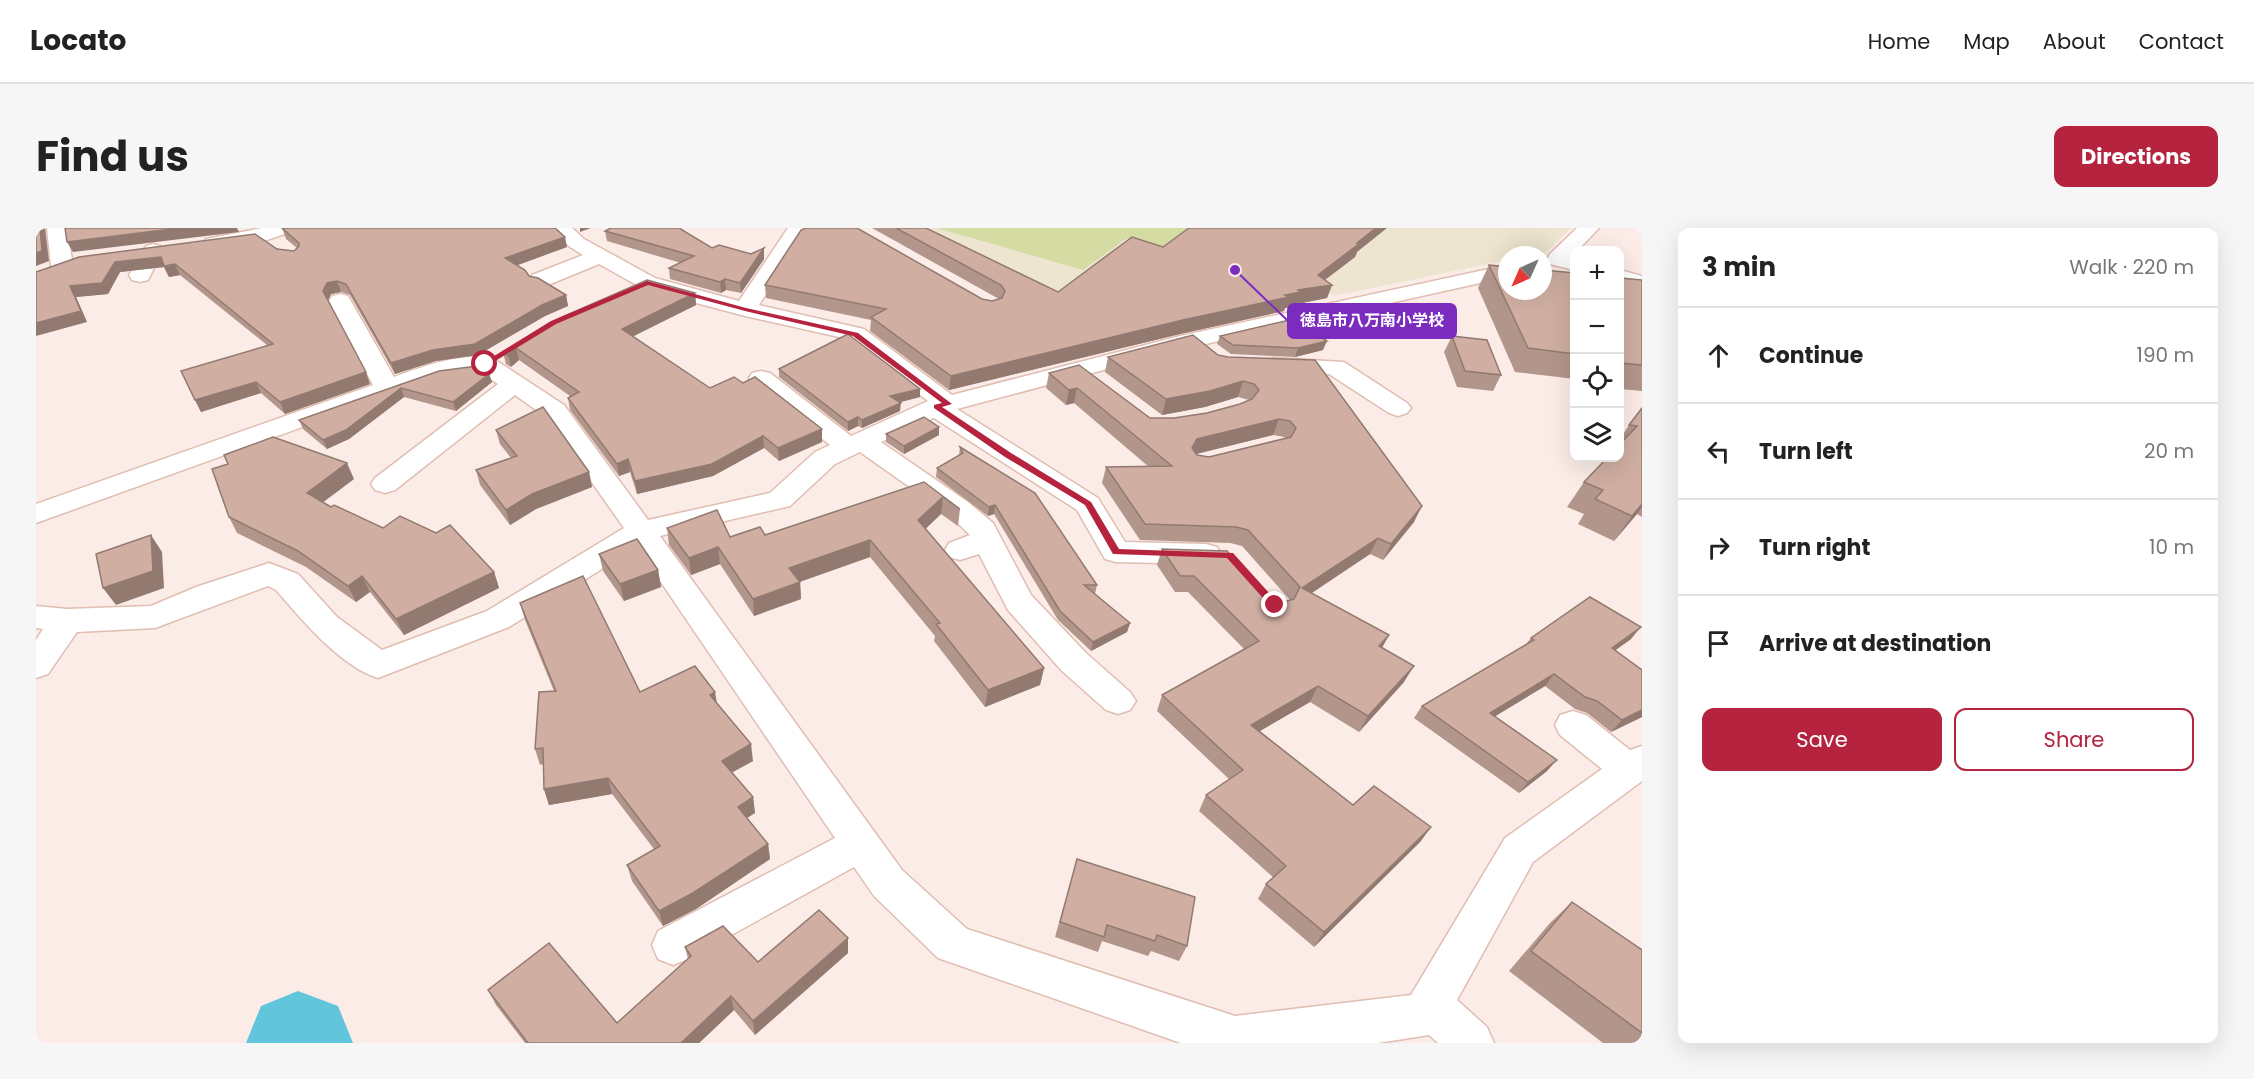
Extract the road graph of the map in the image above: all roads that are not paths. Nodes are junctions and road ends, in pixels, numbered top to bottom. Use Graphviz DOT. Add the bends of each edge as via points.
graph roads {
  1 [pos="57,228"];
  2 [pos="560,228"];
  3 [pos="798,228"];
  4 [pos="1589,228"];
  5 [pos="605,232"];
  6 [pos="274,234"];
  7 [pos="577,243"];
  8 [pos="600,256"];
  9 [pos="1558,262"];
  10 [pos="62,266"];
  11 [pos="1498,273"];
  12 [pos="140,275"];
  13 [pos="1624,278"];
  14 [pos="540,280"];
  15 [pos="1642,283"];
  16 [pos="340,301"];
  17 [pos="745,309"];
  18 [pos="1193,340"];
  19 [pos="1216,357"];
  20 [pos="1246,364"];
  21 [pos="1081,369"];
  22 [pos="761,378"];
  23 [pos="513,384"];
  24 [pos="387,388"];
  25 [pos="1109,390"];
  26 [pos="942,405"];
  27 [pos="1398,408"];
  28 [pos="855,444"];
  29 [pos="385,484"];
  30 [pos="36,514"];
  31 [pos="641,531"];
  32 [pos="1230,555"];
  33 [pos="52,619"];
  34 [pos="36,664"];
  35 [pos="1118,701"];
  36 [pos="1573,725"];
  37 [pos="1637,766"];
  38 [pos="861,844"];
  39 [pos="673,945"];
  40 [pos="1429,1005"];
  41 [pos="1236,1041"];
  42 [pos="1471,1043"];
  1 -- 10 [label="street"];
  2 -- 7 [label="street"];
  3 -- 17 [label="street"];
  4 -- 9 [label="street"];
  5 -- 7 [label="street"];
  6 -- 12 [label="street" via="143,252"];
  7 -- 8 [label="street"];
  8 -- 14 [label="street"];
  8 -- 17 [label="street" via="637,287"];
  11 -- 18 [label="street"];
  13 -- 15 [label="street"];
  16 -- 24 [label="street"];
  17 -- 26 [label="street" via="856,334"];
  18 -- 19 [label="street"];
  18 -- 21 [label="street"];
  20 -- 27 [label="street" via="1335,367"];
  21 -- 25 [label="street"];
  21 -- 26 [label="street"];
  22 -- 28 [label="street"];
  23 -- 24 [label="street" via="495,358 437,370"];
  23 -- 29 [label="street"];
  23 -- 31 [label="street" via="555,411"];
  24 -- 30 [label="street" via="266,417"];
  26 -- 28 [label="street"];
  26 -- 32 [label="street" via="1008,455 1088,504 1116,552"];
  28 -- 31 [label="street" via="825,458 780,500"];
  28 -- 35 [label="street" via="958,508 982,530 974,545 1019,602 1066,672"];
  31 -- 33 [label="street" via="498,619 378,665 325,625 287,582 269,574 155,616"];
  31 -- 38 [label="street"];
  33 -- 34 [label="street"];
  36 -- 37 [label="street"];
  37 -- 40 [label="street" via="1519,850"];
  38 -- 39 [label="street"];
  38 -- 41 [label="street" via="888,882 953,944"];
  40 -- 41 [label="street" via="1424,1015"];
  40 -- 42 [label="street"];
}
